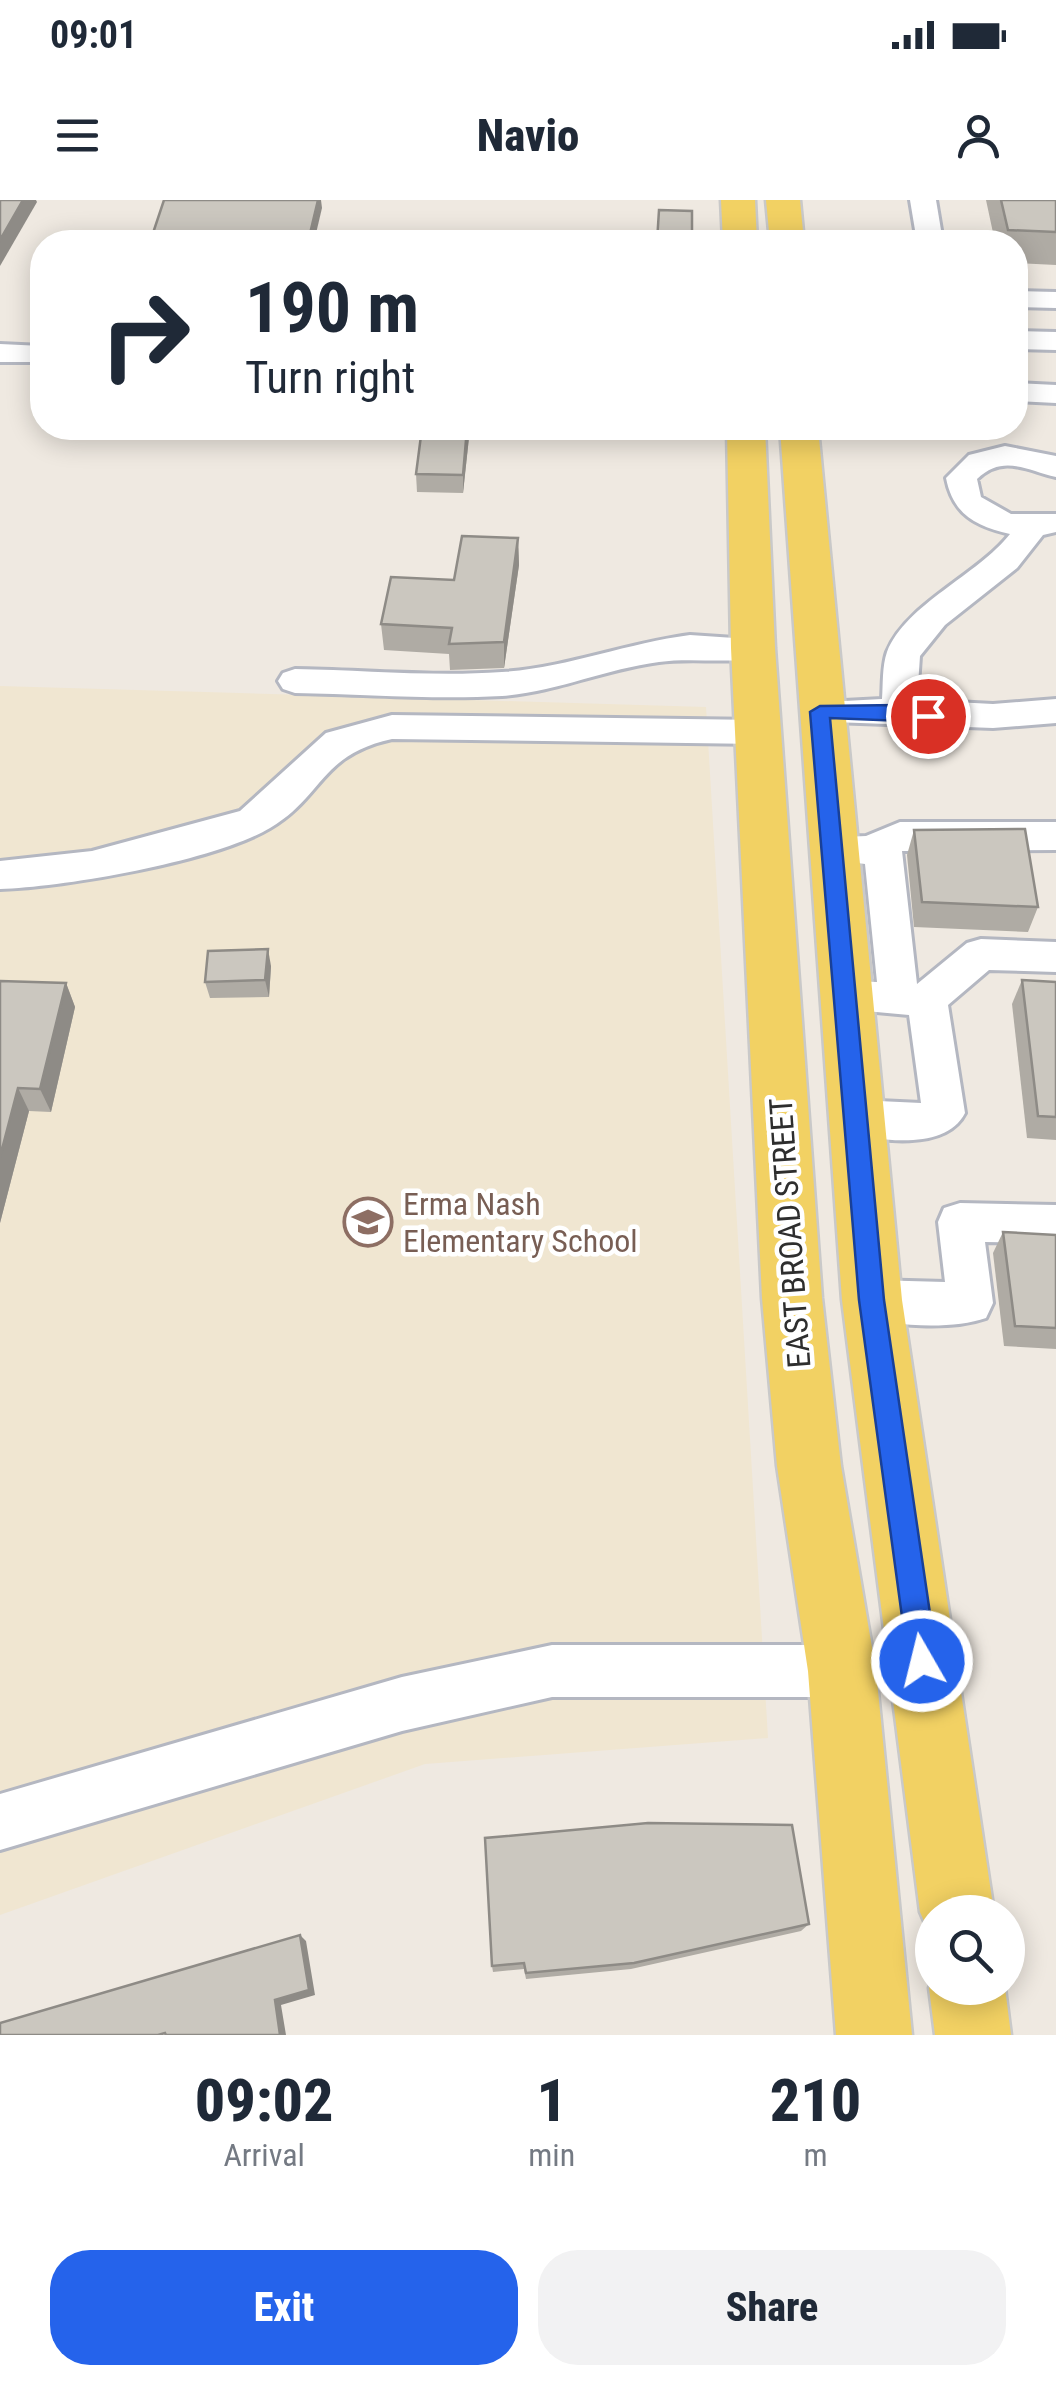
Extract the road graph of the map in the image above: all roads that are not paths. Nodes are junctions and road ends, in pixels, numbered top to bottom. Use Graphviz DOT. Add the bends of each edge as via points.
graph roads {
  1 [pos="738,200"];
  2 [pos="783,200"];
  3 [pos="923,200"];
  4 [pos="739,230"];
  5 [pos="786,230"];
  6 [pos="928,230"];
  7 [pos="1028,299"];
  8 [pos="1056,300"];
  9 [pos="1028,341"];
  10 [pos="1056,342"];
  11 [pos="0,353"];
  12 [pos="30,354"];
  13 [pos="1028,393"];
  14 [pos="1056,394"];
  15 [pos="746,440"];
  16 [pos="800,440"];
  17 [pos="975,440"];
  18 [pos="979,460"];
  19 [pos="1056,468"];
  20 [pos="1045,524"];
  21 [pos="753,648"];
  22 [pos="296,681"];
  23 [pos="899,711"];
  24 [pos="1056,711"];
  25 [pos="820,712"];
  26 [pos="759,732"];
  27 [pos="1056,836"];
  28 [pos="859,846"];
  29 [pos="0,875"];
  30 [pos="1056,957"];
  31 [pos="774,994"];
  32 [pos="847,997"];
  33 [pos="913,999"];
  34 [pos="857,1118"];
  35 [pos="1056,1224"];
  36 [pos="792,1298"];
  37 [pos="872,1300"];
  38 [pos="842,1671"];
  39 [pos="858,1817"];
  40 [pos="944,1819"];
  41 [pos="0,1822"];
  42 [pos="955,1895"];
  43 [pos="969,2005"];
  44 [pos="874,2035"];
  45 [pos="973,2035"];
  1 -- 4 [label="main road"];
  2 -- 5 [label="main road"];
  3 -- 6 [label="street"];
  7 -- 8 [label="street"];
  9 -- 10 [label="street"];
  11 -- 12 [label="street"];
  13 -- 14 [label="street"];
  15 -- 21 [label="main road, EAST BROAD STREET"];
  16 -- 25 [label="main road"];
  17 -- 18 [label="street"];
  18 -- 19 [label="street" via="1014,455"];
  18 -- 20 [label="street" via="960,478 966,501 994,520"];
  20 -- 23 [label="street" via="933,617 903,654"];
  21 -- 22 [label="street" via="690,646 632,654 501,684"];
  21 -- 26 [label="main road, EAST BROAD STREET"];
  23 -- 24 [label="street"];
  23 -- 25 [label="street"];
  25 -- 28 [label="main road"];
  26 -- 29 [label="street" via="392,727 342,740 272,810 238,826 68,868"];
  26 -- 31 [label="main road, EAST BROAD STREET"];
  27 -- 28 [label="street" via="900,836"];
  28 -- 32 [label="main road"];
  28 -- 33 [label="street"];
  30 -- 33 [label="street" via="980,954"];
  31 -- 32 [label="main road"];
  31 -- 36 [label="main road, EAST BROAD STREET"];
  32 -- 33 [label="street"];
  32 -- 34 [label="main road"];
  33 -- 34 [label="street" via="944,1113 934,1122"];
  34 -- 37 [label="main road"];
  35 -- 37 [label="street" via="960,1222 970,1303"];
  36 -- 37 [label="main road"];
  36 -- 38 [label="main road, EAST BROAD STREET" via="809,1466"];
  37 -- 40 [label="main road"];
  38 -- 39 [label="main road, EAST BROAD STREET"];
  38 -- 41 [label="street" via="552,1671 402,1704"];
  39 -- 40 [label="main road"];
  39 -- 44 [label="main road, EAST BROAD STREET"];
  40 -- 42 [label="main road"];
  43 -- 45 [label="main road"];
}
